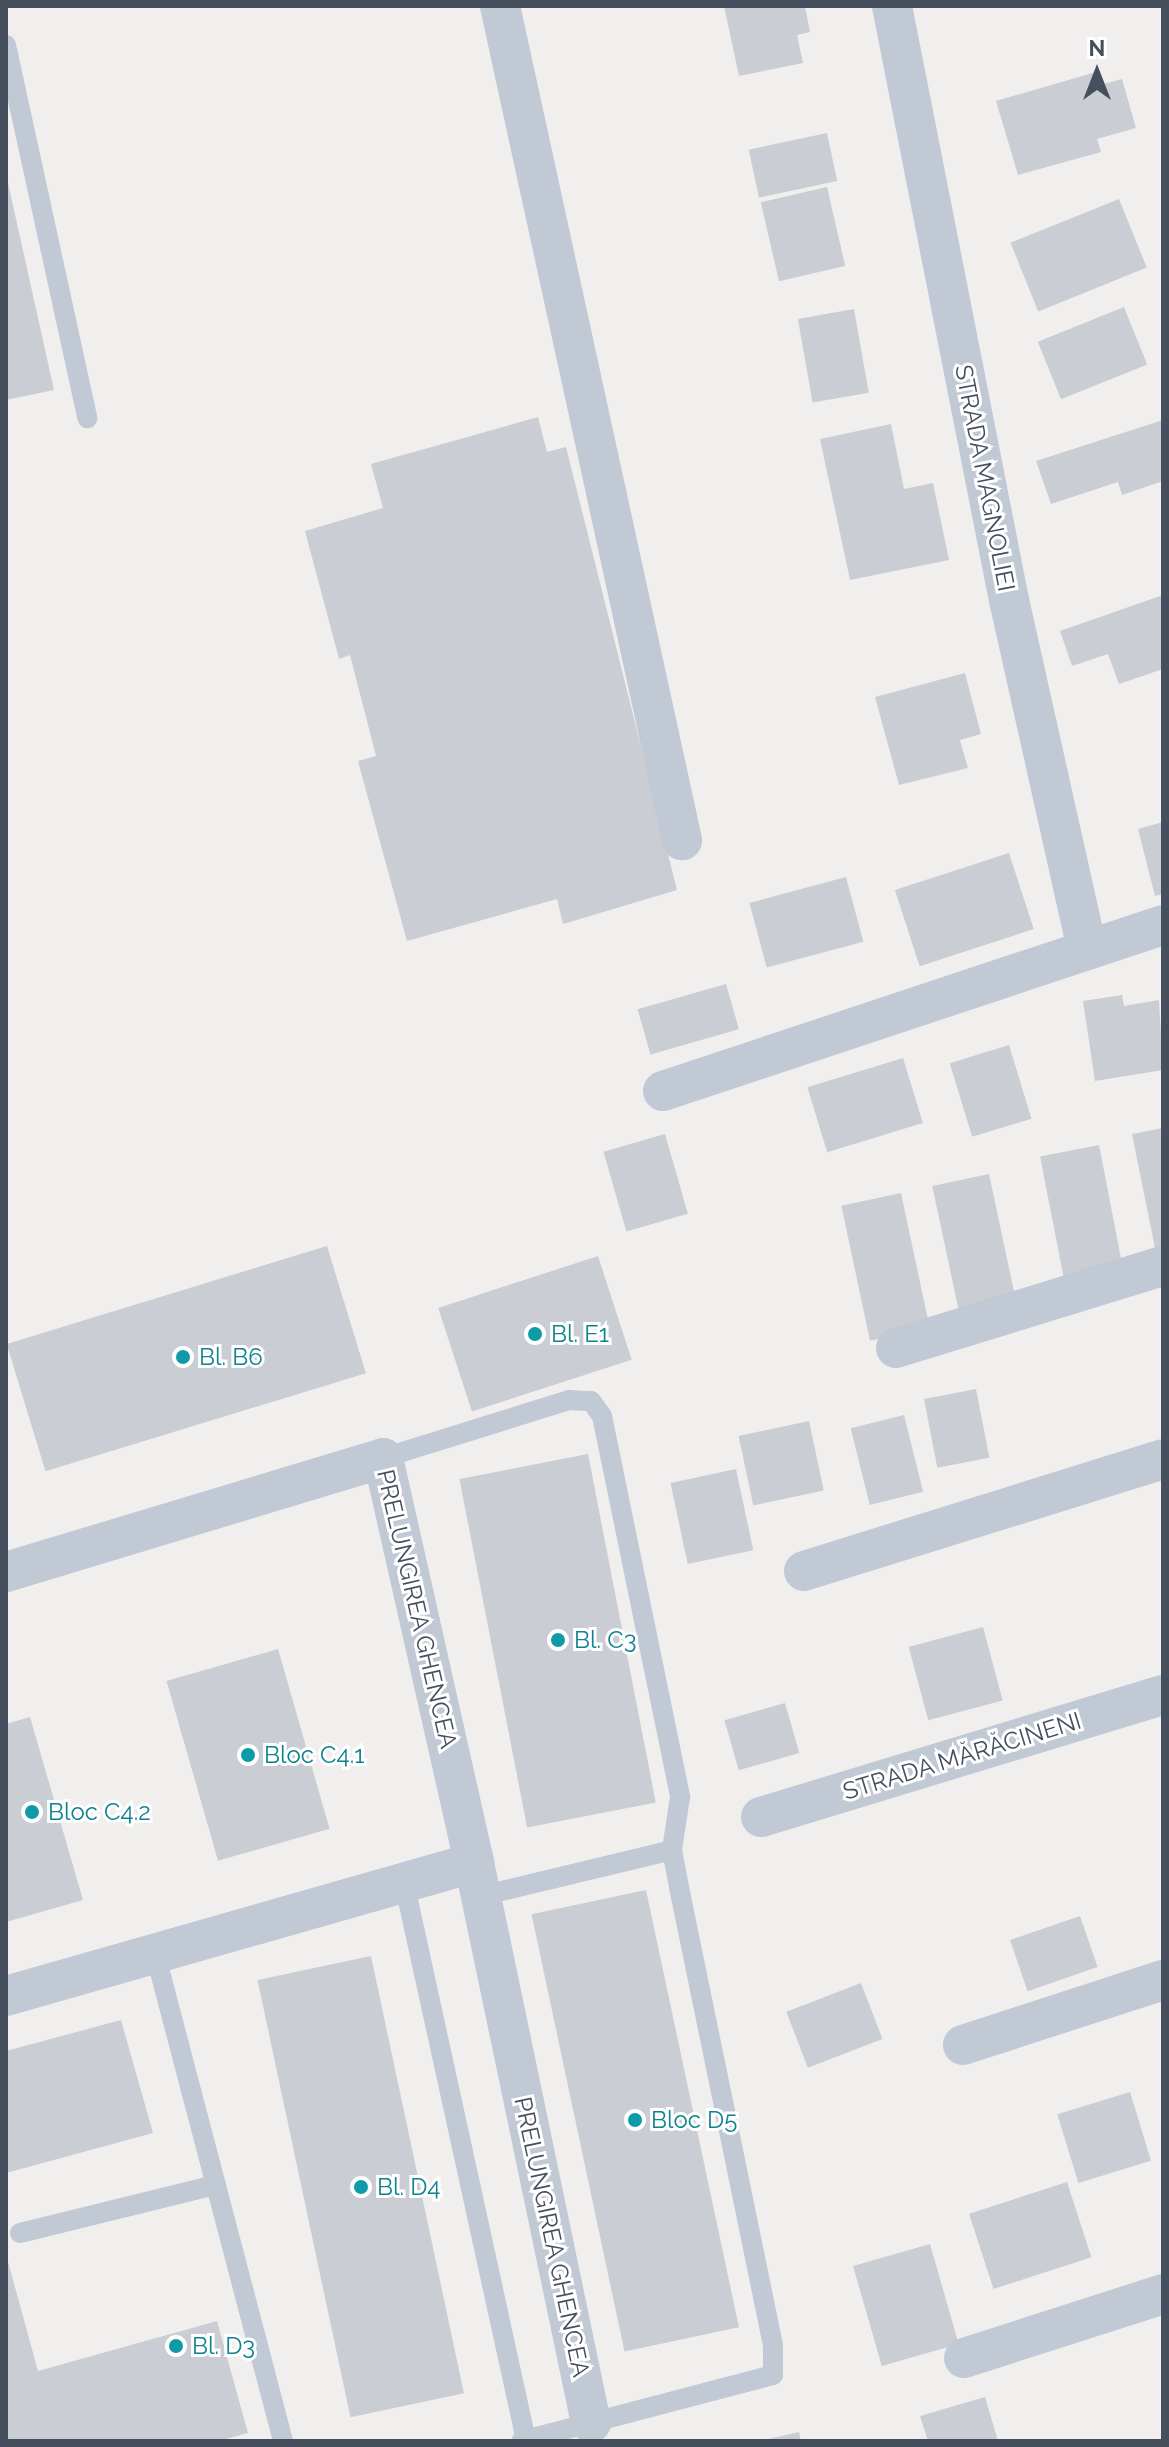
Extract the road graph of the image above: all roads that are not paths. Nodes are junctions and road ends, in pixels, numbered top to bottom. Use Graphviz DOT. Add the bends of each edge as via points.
graph roads {
  1 [pos="500,6"];
  2 [pos="892,6"];
  3 [pos="6,45"];
  4 [pos="87,418"];
  5 [pos="682,840"];
  6 [pos="1163,925"];
  7 [pos="1087,949"];
  8 [pos="663,1091"];
  9 [pos="1163,1266"];
  10 [pos="896,1348"];
  11 [pos="383,1458"];
  12 [pos="1163,1459"];
  13 [pos="804,1571"];
  14 [pos="6,1572"];
  15 [pos="1163,1695"];
  16 [pos="761,1817"];
  17 [pos="672,1850"];
  18 [pos="478,1880"];
  19 [pos="404,1882"];
  20 [pos="155,1953"];
  21 [pos="1163,1980"];
  22 [pos="6,1996"];
  23 [pos="963,2045"];
  24 [pos="216,2185"];
  25 [pos="20,2233"];
  26 [pos="1163,2294"];
  27 [pos="964,2358"];
  28 [pos="591,2423"];
  29 [pos="524,2440"];
  30 [pos="283,2441"];
  1 -- 5 [label="street"];
  2 -- 7 [label="street, STRADA MAGNOLIEI" via="1009,600"];
  3 -- 4 [label="lane"];
  6 -- 7 [label="street"];
  7 -- 8 [label="street"];
  9 -- 10 [label="street"];
  11 -- 14 [label="street, PRELUNGIREA GHENCEA"];
  11 -- 17 [label="lane" via="569,1400 591,1401 602,1416 680,1797"];
  11 -- 18 [label="street, PRELUNGIREA GHENCEA"];
  12 -- 13 [label="street"];
  15 -- 16 [label="street, STRADA MĂRĂCINENI"];
  17 -- 18 [label="lane"];
  17 -- 28 [label="lane" via="773,2345 773,2375"];
  18 -- 19 [label="street"];
  18 -- 28 [label="street, PRELUNGIREA GHENCEA"];
  19 -- 20 [label="street"];
  19 -- 29 [label="lane"];
  20 -- 22 [label="street"];
  20 -- 24 [label="lane"];
  21 -- 23 [label="street"];
  24 -- 25 [label="lane"];
  24 -- 30 [label="lane"];
  26 -- 27 [label="street"];
  28 -- 29 [label="lane"];
}
